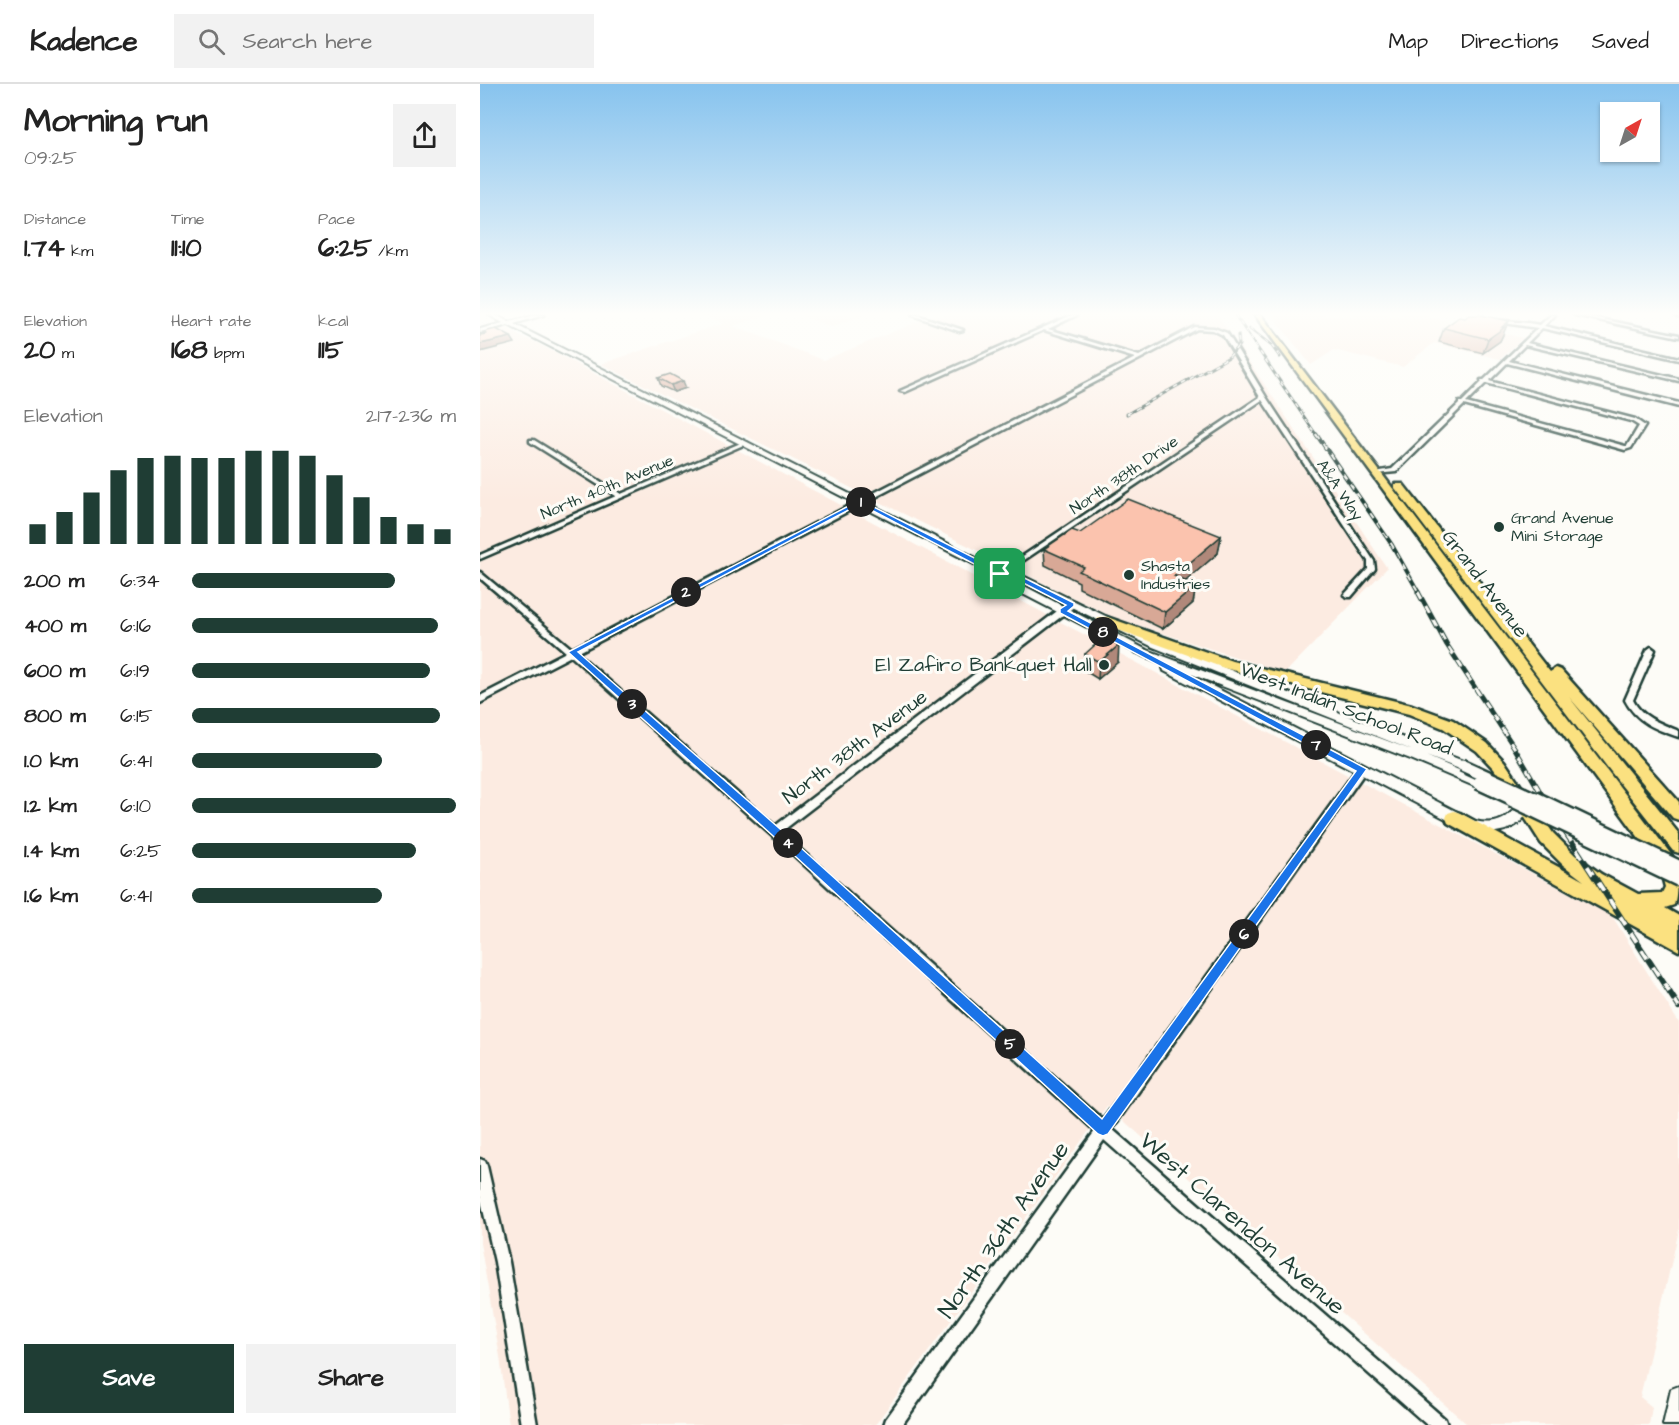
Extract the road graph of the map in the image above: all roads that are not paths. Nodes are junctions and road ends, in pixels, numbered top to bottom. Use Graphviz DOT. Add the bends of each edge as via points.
graph roads {
  1 [pos="615,378"];
  2 [pos="934,378"];
  3 [pos="1098,378"];
  4 [pos="1251,378"];
  5 [pos="1306,378"];
  6 [pos="1315,378"];
  7 [pos="1487,378"];
  8 [pos="1570,378"];
  9 [pos="1483,381"];
  10 [pos="903,391"];
  11 [pos="1263,397"];
  12 [pos="1461,403"];
  13 [pos="1679,405"];
  14 [pos="532,441"];
  15 [pos="745,443"];
  16 [pos="1376,456"];
  17 [pos="1383,470"];
  18 [pos="620,496"];
  19 [pos="860,502"];
  20 [pos="480,556"];
  21 [pos="480,574"];
  22 [pos="1000,574"];
  23 [pos="1461,586"];
  24 [pos="1482,591"];
  25 [pos="1348,595"];
  26 [pos="1067,608"];
  27 [pos="1103,620"];
  28 [pos="1506,624"];
  29 [pos="1651,650"];
  30 [pos="1141,651"];
  31 [pos="572,652"];
  32 [pos="480,700"];
  33 [pos="1679,735"];
  34 [pos="1600,747"];
  35 [pos="1582,748"];
  36 [pos="1362,769"];
  37 [pos="1520,794"];
  38 [pos="1679,813"];
  39 [pos="1454,818"];
  40 [pos="775,831"];
  41 [pos="1679,846"];
  42 [pos="1660,853"];
  43 [pos="1679,868"];
  44 [pos="1679,879"];
  45 [pos="1628,898"];
  46 [pos="1679,925"];
  47 [pos="1679,942"];
  48 [pos="1103,1129"];
  49 [pos="480,1166"];
  50 [pos="1679,1397"];
  51 [pos="529,1425"];
  52 [pos="892,1425"];
  53 [pos="1439,1425"];
  54 [pos="1674,1425"];
  1 -- 15 [label="main road, West Indian School Road"];
  2 -- 10 [label="street"];
  3 -- 19 [label="street"];
  4 -- 11 [label="street, A&A Way"];
  5 -- 17 [label="highway, Grand Avenue"];
  6 -- 16 [label="highway"];
  7 -- 9 [label="street"];
  8 -- 13 [label="street"];
  9 -- 12 [label="street"];
  9 -- 12 [label="street" via="1642,426 1625,448"];
  11 -- 22 [label="street, North 38th Drive"];
  11 -- 25 [label="street, A&A Way" via="1371,561 1372,569"];
  12 -- 17 [label="street" via="1394,471"];
  14 -- 18 [label="street"];
  15 -- 18 [label="street, North 40th Avenue"];
  15 -- 19 [label="main road, West Indian School Road"];
  17 -- 23 [label="highway, Grand Avenue"];
  17 -- 24 [label="highway, Grand Avenue"];
  18 -- 20 [label="street, North 40th Avenue"];
  19 -- 22 [label="main road, West Indian School Road"];
  19 -- 31 [label="street"];
  21 -- 31 [label="street, West Clarendon Avenue"];
  22 -- 26 [label="main road, West Indian School Road" via="1006,582"];
  23 -- 24 [label="highway"];
  23 -- 35 [label="highway, Grand Avenue"];
  24 -- 28 [label="highway, Grand Avenue"];
  26 -- 27 [label="main road, West Indian School Road"];
  26 -- 30 [label="main road, West Indian School Road"];
  26 -- 40 [label="street, North 38th Avenue"];
  27 -- 37 [label="highway" via="1229,665 1436,718 1482,747"];
  27 -- 43 [label="main road, West Indian School Road, bridge" via="1156,645 1461,765"];
  28 -- 34 [label="highway, Grand Avenue"];
  28 -- 38 [label="highway" via="1538,653"];
  29 -- 33 [label="street" via="1629,700 1650,722"];
  30 -- 36 [label="main road"];
  30 -- 44 [label="main road, West Indian School Road, bridge" via="1478,783"];
  31 -- 32 [label="street"];
  31 -- 40 [label="street, West Clarendon Avenue"];
  34 -- 35 [label="highway"];
  34 -- 41 [label="highway, Grand Avenue"];
  35 -- 42 [label="highway, Grand Avenue"];
  36 -- 39 [label="main road"];
  36 -- 48 [label="street, North 36th Avenue"];
  37 -- 39 [label="main road" via="1519,814 1505,826 1480,828"];
  37 -- 45 [label="highway" via="1547,838 1563,855"];
  39 -- 47 [label="highway"];
  40 -- 48 [label="street, West Clarendon Avenue"];
  42 -- 44 [label="highway, Grand Avenue"];
  42 -- 45 [label="highway" via="1674,886 1668,899 1650,903"];
  45 -- 46 [label="highway"];
  48 -- 52 [label="street, North 36th Avenue"];
  48 -- 53 [label="street, West Clarendon Avenue"];
  49 -- 51 [label="street" via="502,1262"];
  50 -- 54 [label="main road"];
}
